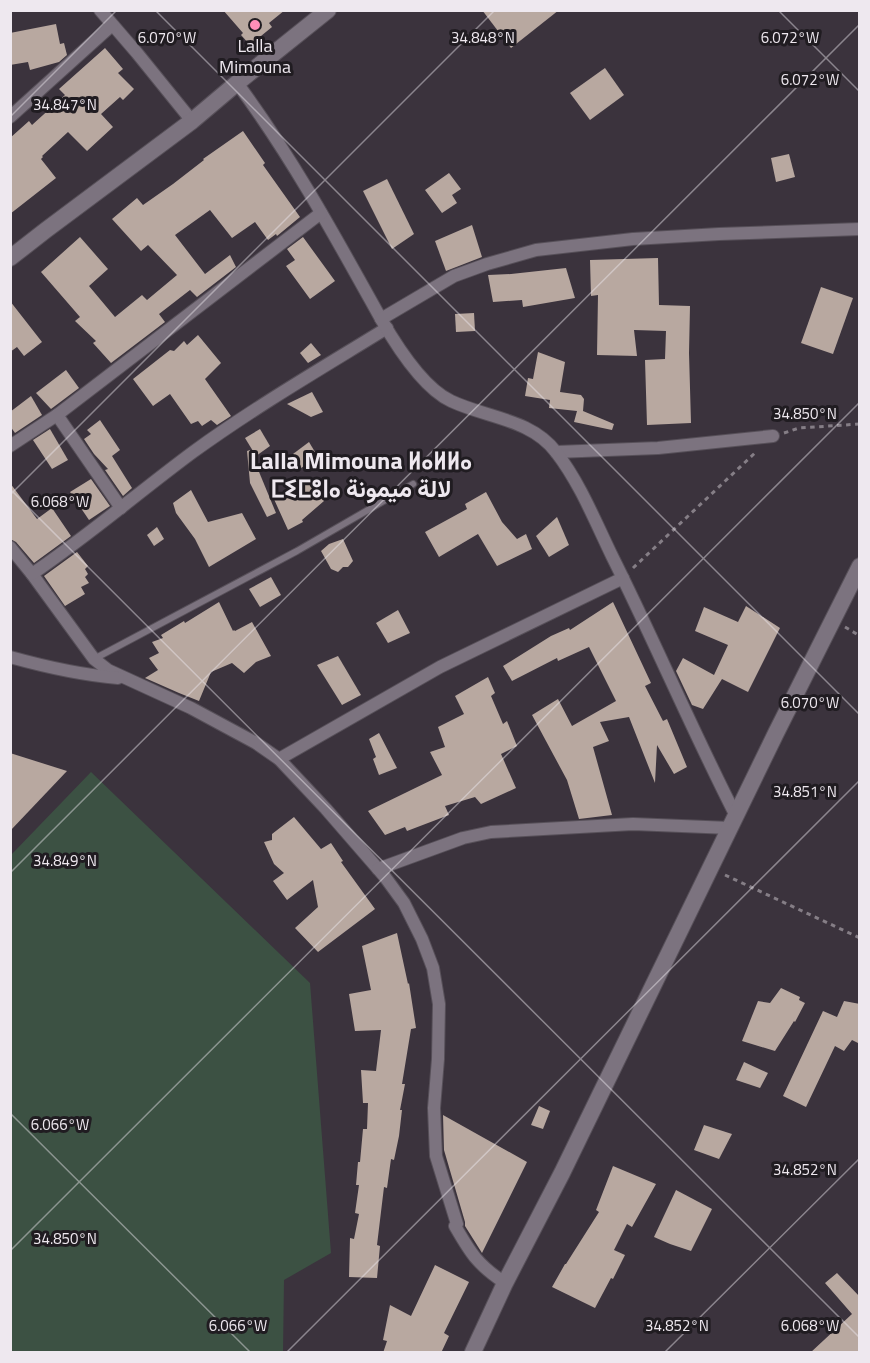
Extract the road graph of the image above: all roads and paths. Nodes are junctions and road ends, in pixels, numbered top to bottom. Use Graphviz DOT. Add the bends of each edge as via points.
graph roads {
  1 [pos="100,10"];
  2 [pos="328,10"];
  3 [pos="112,25"];
  4 [pos="237,83"];
  5 [pos="10,117"];
  6 [pos="192,121"];
  7 [pos="321,213"];
  8 [pos="860,229"];
  9 [pos="10,258"];
  10 [pos="384,324"];
  11 [pos="57,415"];
  12 [pos="860,424"];
  13 [pos="773,436"];
  14 [pos="10,446"];
  15 [pos="556,452"];
  16 [pos="413,484"];
  17 [pos="121,508"];
  18 [pos="10,547"];
  19 [pos="860,566"];
  20 [pos="32,574"];
  21 [pos="623,578"];
  22 [pos="10,657"];
  23 [pos="94,659"];
  24 [pos="126,678"];
  25 [pos="279,759"];
  26 [pos="733,822"];
  27 [pos="711,867"];
  28 [pos="378,869"];
  29 [pos="860,938"];
  30 [pos="505,1283"];
  31 [pos="473,1353"];
  1 -- 3 [label="street"];
  2 -- 4 [label="street"];
  3 -- 5 [label="street"];
  3 -- 6 [label="street"];
  4 -- 6 [label="street"];
  4 -- 7 [label="street"];
  6 -- 9 [label="street"];
  7 -- 10 [label="street"];
  7 -- 11 [label="street"];
  8 -- 10 [label="street" via="633,239 536,250 454,276 400,309"];
  10 -- 15 [label="street" via="415,369 449,401 522,426"];
  10 -- 17 [label="street" via="194,452"];
  11 -- 14 [label="street"];
  11 -- 17 [label="street"];
  12 -- 13 [label="path" via="799,428"];
  13 -- 15 [label="street" via="658,448"];
  13 -- 21 [label="path"];
  15 -- 21 [label="street" via="579,487"];
  16 -- 23 [label="lane"];
  17 -- 20 [label="street"];
  18 -- 20 [label="street"];
  19 -- 26 [label="street"];
  20 -- 23 [label="street"];
  21 -- 25 [label="street" via="440,667"];
  21 -- 26 [label="street"];
  22 -- 24 [label="street" via="91,676"];
  23 -- 24 [label="street"];
  24 -- 25 [label="street" via="191,708"];
  25 -- 28 [label="street"];
  26 -- 27 [label="street"];
  26 -- 28 [label="street" via="491,832 463,838"];
  27 -- 29 [label="path"];
  27 -- 30 [label="street"];
  28 -- 30 [label="street" via="404,903 433,968 439,1004 436,1156 455,1227 486,1270"];
  30 -- 31 [label="street"];
}
